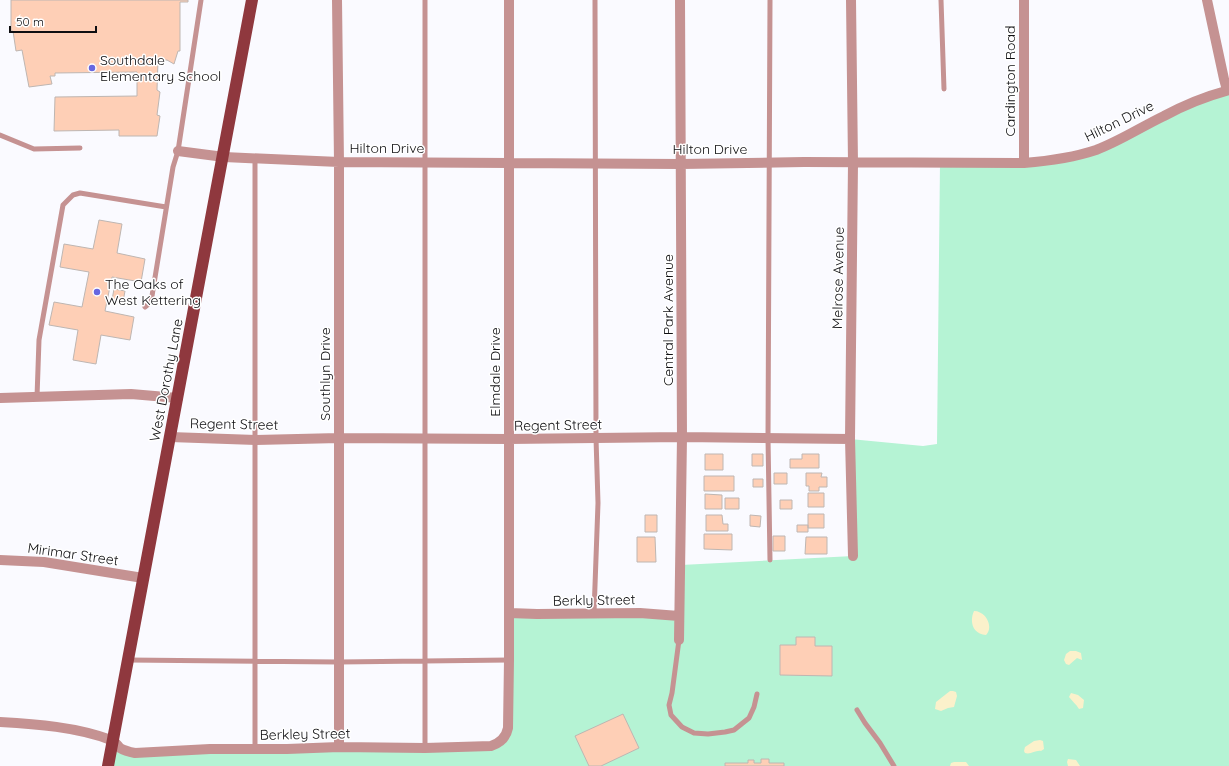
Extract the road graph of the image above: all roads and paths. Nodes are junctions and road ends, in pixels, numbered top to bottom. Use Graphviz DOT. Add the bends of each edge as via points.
graph roads {
  1 [pos="201,0"];
  2 [pos="252,0"];
  3 [pos="337,0"];
  4 [pos="425,0"];
  5 [pos="509,0"];
  6 [pos="595,0"];
  7 [pos="680,0"];
  8 [pos="770,0"];
  9 [pos="851,0"];
  10 [pos="941,0"];
  11 [pos="1024,0"];
  12 [pos="1207,0"];
  13 [pos="944,89"];
  14 [pos="1228,90"];
  15 [pos="0,135"];
  16 [pos="80,148"];
  17 [pos="178,151"];
  18 [pos="224,157"];
  19 [pos="255,159"];
  20 [pos="426,161"];
  21 [pos="339,162"];
  22 [pos="510,163"];
  23 [pos="596,163"];
  24 [pos="769,163"];
  25 [pos="853,163"];
  26 [pos="1024,163"];
  27 [pos="681,164"];
  28 [pos="166,207"];
  29 [pos="144,307"];
  30 [pos="37,397"];
  31 [pos="0,398"];
  32 [pos="178,398"];
  33 [pos="170,437"];
  34 [pos="339,438"];
  35 [pos="425,438"];
  36 [pos="596,438"];
  37 [pos="682,438"];
  38 [pos="768,438"];
  39 [pos="509,439"];
  40 [pos="850,439"];
  41 [pos="256,440"];
  42 [pos="853,556"];
  43 [pos="0,560"];
  44 [pos="770,560"];
  45 [pos="143,578"];
  46 [pos="509,613"];
  47 [pos="594,613"];
  48 [pos="679,616"];
  49 [pos="679,640"];
  50 [pos="128,660"];
  51 [pos="509,660"];
  52 [pos="425,661"];
  53 [pos="255,662"];
  54 [pos="339,662"];
  55 [pos="757,694"];
  56 [pos="857,710"];
  57 [pos="0,722"];
  58 [pos="113,740"];
  59 [pos="500,742"];
  60 [pos="339,747"];
  61 [pos="425,748"];
  62 [pos="255,749"];
  63 [pos="108,766"];
  64 [pos="894,766"];
  1 -- 17 [label="lane"];
  2 -- 18 [label="main road, West Dorothy Lane"];
  3 -- 21 [label="street, Southlyn Drive"];
  4 -- 20 [label="lane"];
  5 -- 22 [label="street, Elmdale Drive"];
  6 -- 23 [label="lane"];
  7 -- 27 [label="street, Central Park Avenue"];
  8 -- 24 [label="lane"];
  9 -- 25 [label="street, Melrose Avenue"];
  10 -- 13 [label="lane"];
  11 -- 26 [label="street, Cardington Road"];
  12 -- 14 [label="street"];
  14 -- 26 [label="street, Hilton Drive" via="1165,115 1096,150 1054,161"];
  15 -- 16 [label="lane" via="34,150"];
  17 -- 18 [label="street, Hilton Drive"];
  17 -- 28 [label="lane"];
  18 -- 19 [label="street, Hilton Drive"];
  18 -- 32 [label="main road, West Dorothy Lane"];
  19 -- 21 [label="street, Hilton Drive"];
  19 -- 41 [label="lane"];
  20 -- 21 [label="street, Hilton Drive"];
  20 -- 22 [label="street, Hilton Drive"];
  20 -- 35 [label="lane"];
  21 -- 34 [label="street, Southlyn Drive"];
  22 -- 23 [label="street, Hilton Drive"];
  22 -- 39 [label="street, Elmdale Drive"];
  23 -- 27 [label="street, Hilton Drive"];
  23 -- 36 [label="lane"];
  24 -- 25 [label="street, Hilton Drive"];
  24 -- 27 [label="street, Hilton Drive"];
  24 -- 38 [label="lane"];
  25 -- 26 [label="street, Hilton Drive"];
  25 -- 40 [label="street, Melrose Avenue"];
  27 -- 37 [label="street, Central Park Avenue"];
  28 -- 29 [label="lane" via="151,302"];
  28 -- 30 [label="lane" via="80,193 73,195 63,205 39,340"];
  30 -- 31 [label="street, Regent Street"];
  30 -- 32 [label="street, Regent Street" via="131,394"];
  32 -- 33 [label="main road, West Dorothy Lane"];
  33 -- 41 [label="street, Regent Street"];
  33 -- 45 [label="main road, West Dorothy Lane"];
  34 -- 35 [label="street, Regent Street"];
  34 -- 41 [label="street, Regent Street"];
  34 -- 54 [label="street, Southlyn Drive"];
  35 -- 39 [label="street, Regent Street"];
  35 -- 52 [label="lane"];
  36 -- 37 [label="street, Regent Street"];
  36 -- 39 [label="street, Regent Street"];
  36 -- 47 [label="lane" via="598,504"];
  37 -- 38 [label="street, Regent Street"];
  37 -- 48 [label="street, Central Park Avenue"];
  38 -- 40 [label="street, Regent Street"];
  38 -- 44 [label="lane"];
  39 -- 46 [label="street, Elmdale Drive"];
  40 -- 42 [label="street, Melrose Avenue"];
  41 -- 53 [label="lane"];
  43 -- 45 [label="street, Mirimar Street" via="44,562"];
  45 -- 50 [label="main road, West Dorothy Lane"];
  46 -- 47 [label="street, Berkly Street"];
  46 -- 51 [label="street, Elmdale Drive"];
  47 -- 48 [label="street, Berkly Street"];
  48 -- 49 [label="street, Central Park Avenue"];
  49 -- 55 [label="lane" via="669,705 672,715 682,728 694,733 734,730 749,718"];
  50 -- 53 [label="lane"];
  50 -- 58 [label="main road, West Dorothy Lane"];
  51 -- 52 [label="lane"];
  51 -- 59 [label="street, Elmdale Drive" via="508,728"];
  52 -- 54 [label="lane"];
  52 -- 61 [label="lane"];
  53 -- 54 [label="lane"];
  53 -- 62 [label="lane"];
  54 -- 60 [label="street, Southlyn Drive"];
  56 -- 64 [label="lane"];
  57 -- 58 [label="street" via="67,728"];
  58 -- 62 [label="street, Berkley Street" via="120,747 135,753"];
  58 -- 63 [label="main road, West Dorothy Lane"];
  59 -- 61 [label="street, Berkley Street" via="491,746"];
  60 -- 61 [label="street, Berkley Street"];
  60 -- 62 [label="street, Berkley Street"];
}
